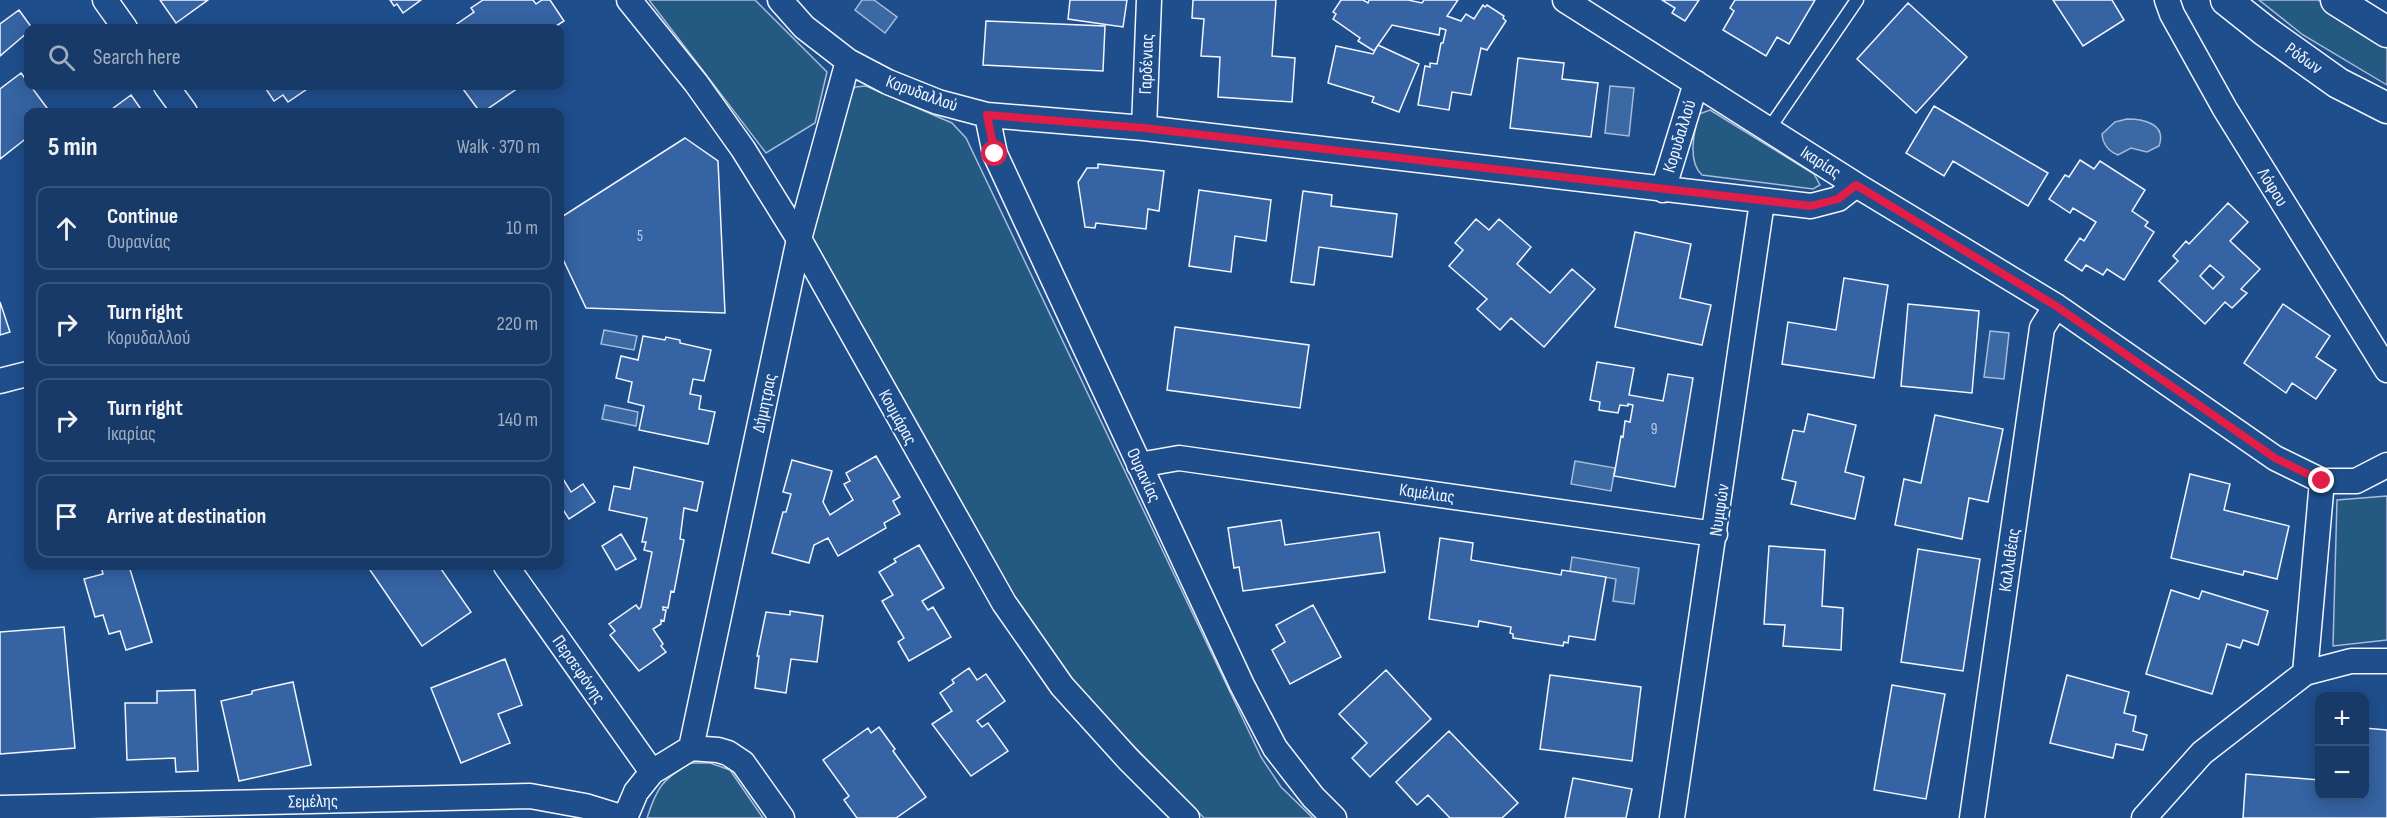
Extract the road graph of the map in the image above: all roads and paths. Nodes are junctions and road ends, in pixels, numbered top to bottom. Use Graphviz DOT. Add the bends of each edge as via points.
graph roads {
  1 [pos="105,0"];
  2 [pos="629,0"];
  3 [pos="780,0"];
  4 [pos="1149,0"];
  5 [pos="1565,0"];
  6 [pos="1857,0"];
  7 [pos="2167,0"];
  8 [pos="2226,0"];
  9 [pos="2336,0"];
  10 [pos="122,24"];
  11 [pos="2387,32"];
  12 [pos="848,61"];
  13 [pos="1696,83"];
  14 [pos="169,90"];
  15 [pos="182,108"];
  16 [pos="2387,108"];
  17 [pos="987,115"];
  18 [pos="1144,128"];
  19 [pos="1769,129"];
  20 [pos="1856,185"];
  21 [pos="1663,189"];
  22 [pos="1762,201"];
  23 [pos="799,240"];
  24 [pos="2056,306"];
  25 [pos="2387,370"];
  26 [pos="24,375"];
  27 [pos="0,381"];
  28 [pos="1139,465"];
  29 [pos="2387,465"];
  30 [pos="2322,481"];
  31 [pos="1715,534"];
  32 [pos="509,570"];
  33 [pos="2387,661"];
  34 [pos="2305,673"];
  35 [pos="691,748"];
  36 [pos="652,772"];
  37 [pos="0,808"];
  38 [pos="625,818"];
  39 [pos="782,818"];
  40 [pos="1187,818"];
  41 [pos="1334,818"];
  42 [pos="1672,818"];
  43 [pos="1972,818"];
  44 [pos="2144,818"];
  1 -- 10 [label="street"];
  2 -- 23 [label="street, Κουμάρας" via="743,149"];
  3 -- 12 [label="street, Κορυδαλλού" via="804,27"];
  4 -- 18 [label="street, Γαρδένιας"];
  5 -- 13 [label="street, Ικαρίας"];
  6 -- 19 [label="lane"];
  7 -- 25 [label="street, Λόφου" via="2225,109"];
  8 -- 16 [label="street, Ρόδων" via="2338,83"];
  9 -- 11 [label="street"];
  12 -- 17 [label="street, Κορυδαλλού" via="938,102"];
  12 -- 23 [label="street, Δήμητρας"];
  13 -- 19 [label="street, Ικαρίας"];
  13 -- 21 [label="street, Κορυδαλλού"];
  14 -- 15 [label="street"];
  17 -- 18 [label="street, Κορυδαλλού"];
  17 -- 28 [label="street, Ουρανίας" via="995,154"];
  18 -- 21 [label="street, Κορυδαλλού"];
  19 -- 20 [label="street, Ικαρίας"];
  20 -- 22 [label="street, Κορυδαλλού" via="1838,199 1811,206"];
  20 -- 24 [label="street, Ικαρίας"];
  21 -- 22 [label="street, Κορυδαλλού"];
  22 -- 31 [label="street, Νυμφών"];
  23 -- 35 [label="street, Δήμητρας"];
  23 -- 40 [label="street, Κουμάρας" via="1004,603 1062,686"];
  24 -- 30 [label="street, Ικαρίας" via="2275,458"];
  24 -- 43 [label="street, Καλλιθέας" via="2042,328"];
  26 -- 27 [label="street"];
  28 -- 31 [label="street, Καμέλιας" via="1179,458"];
  28 -- 41 [label="street, Ουρανίας" via="1275,748"];
  29 -- 30 [label="street, Ικαρίας" via="2356,481"];
  30 -- 34 [label="street"];
  31 -- 42 [label="street, Νυμφών"];
  32 -- 36 [label="street, Περσεφόνης"];
  33 -- 34 [label="street" via="2351,661"];
  34 -- 44 [label="street" via="2202,753"];
  35 -- 36 [label="street"];
  35 -- 39 [label="street" via="718,750 743,763"];
  36 -- 38 [label="street" via="636,792"];
  37 -- 38 [label="street, Σεμέλης" via="530,796"];
}
